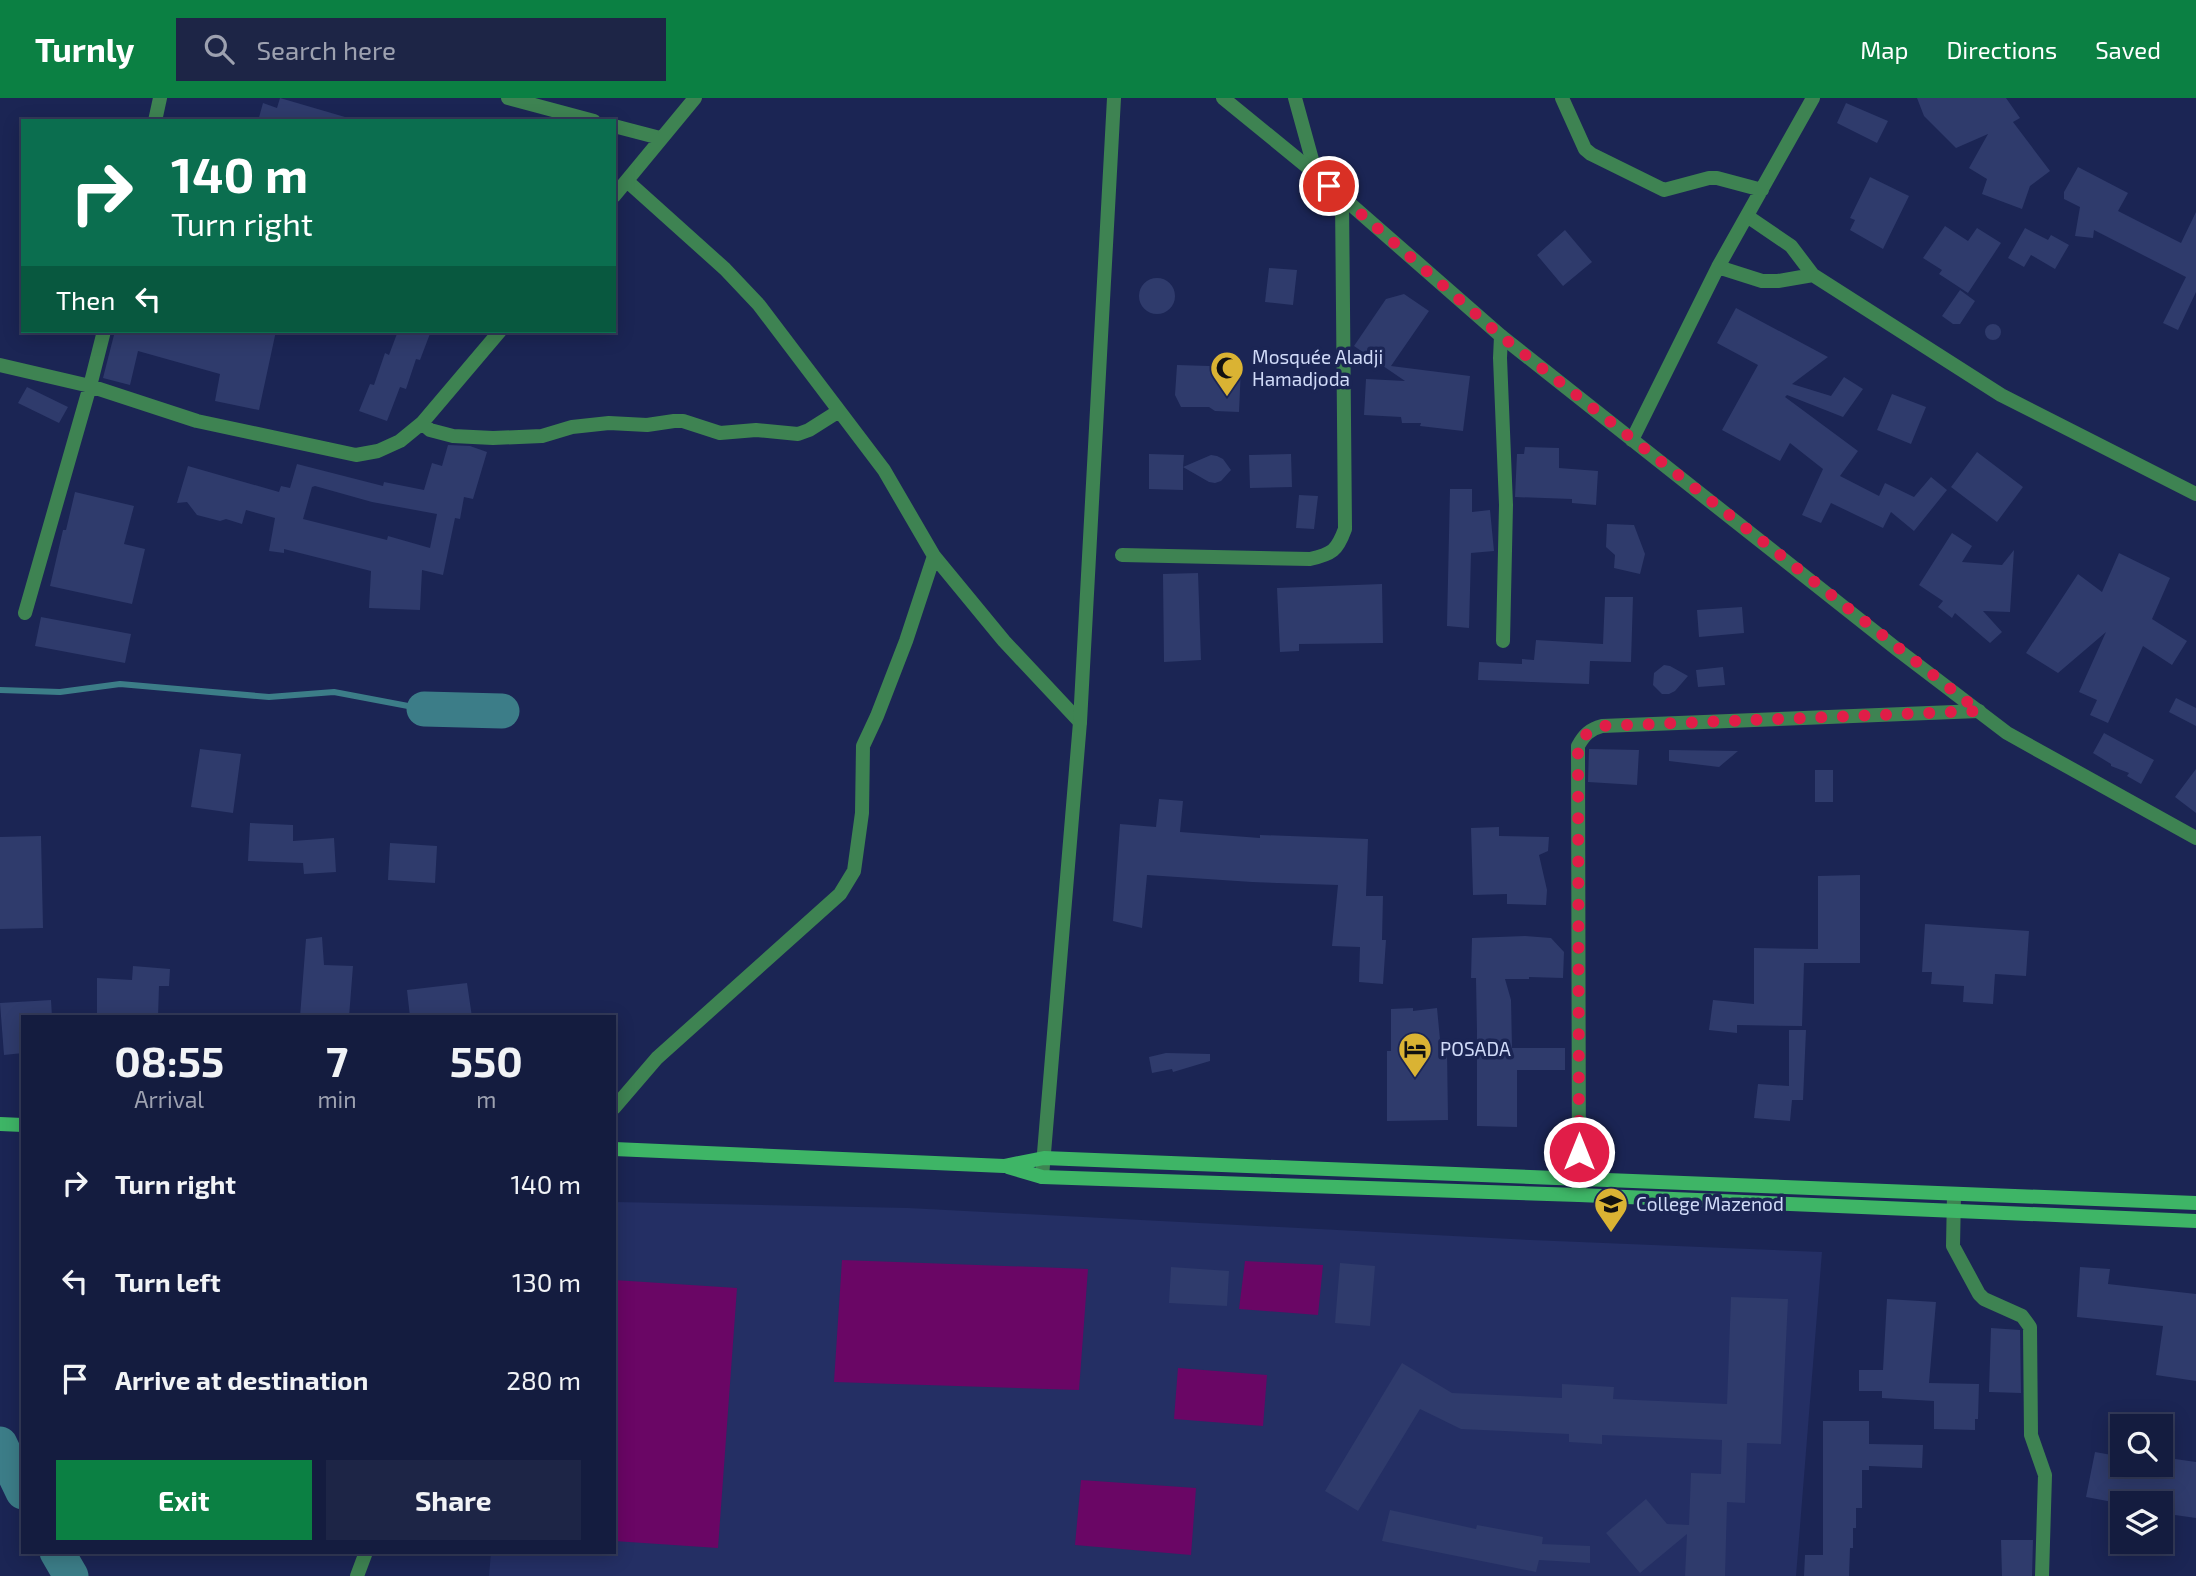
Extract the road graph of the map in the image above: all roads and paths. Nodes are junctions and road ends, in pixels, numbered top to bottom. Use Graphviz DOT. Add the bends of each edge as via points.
graph roads {
  1 [pos="160,98"];
  2 [pos="508,98"];
  3 [pos="695,98"];
  4 [pos="1114,98"];
  5 [pos="1223,98"];
  6 [pos="1294,98"];
  7 [pos="1562,98"];
  8 [pos="1813,98"];
  9 [pos="155,119"];
  10 [pos="587,119"];
  11 [pos="616,127"];
  12 [pos="660,138"];
  13 [pos="1316,174"];
  14 [pos="627,181"];
  15 [pos="1762,190"];
  16 [pos="616,194"];
  17 [pos="1342,198"];
  18 [pos="1747,216"];
  19 [pos="1718,267"];
  20 [pos="1813,275"];
  21 [pos="103,333"];
  22 [pos="498,333"];
  23 [pos="1501,336"];
  24 [pos="0,366"];
  25 [pos="90,386"];
  26 [pos="839,411"];
  27 [pos="422,423"];
  28 [pos="1632,440"];
  29 [pos="2196,494"];
  30 [pos="1122,555"];
  31 [pos="934,556"];
  32 [pos="25,613"];
  33 [pos="1503,641"];
  34 [pos="1979,711"];
  35 [pos="1080,722"];
  36 [pos="2196,838"];
  37 [pos="616,1106"];
  38 [pos="0,1125"];
  39 [pos="21,1125"];
  40 [pos="616,1149"];
  41 [pos="1044,1158"];
  42 [pos="1004,1166"];
  43 [pos="1042,1177"];
  44 [pos="1579,1179"];
  45 [pos="1954,1194"];
  46 [pos="1579,1195"];
  47 [pos="2196,1203"];
  48 [pos="1953,1211"];
  49 [pos="2196,1222"];
  50 [pos="365,1554"];
  51 [pos="357,1576"];
  52 [pos="2042,1576"];
  1 -- 9 [label="street"];
  2 -- 10 [label="street"];
  3 -- 12 [label="street"];
  4 -- 35 [label="street"];
  5 -- 13 [label="street"];
  6 -- 13 [label="street"];
  7 -- 15 [label="street" via="1585,149 1664,190 1717,178"];
  8 -- 15 [label="street"];
  11 -- 12 [label="street"];
  12 -- 14 [label="street"];
  13 -- 17 [label="street"];
  14 -- 16 [label="street"];
  14 -- 26 [label="street" via="741,285"];
  15 -- 18 [label="street"];
  17 -- 23 [label="street"];
  17 -- 30 [label="street" via="1345,529 1339,544 1329,555 1310,559"];
  18 -- 19 [label="street"];
  18 -- 20 [label="street" via="1791,246"];
  19 -- 20 [label="street" via="1762,281"];
  19 -- 28 [label="street"];
  20 -- 29 [label="street" via="2001,395"];
  21 -- 25 [label="street"];
  22 -- 27 [label="street"];
  23 -- 28 [label="street"];
  23 -- 33 [label="street" via="1506,505"];
  24 -- 25 [label="street"];
  25 -- 27 [label="street" via="197,421 356,454 400,441"];
  25 -- 32 [label="street"];
  26 -- 27 [label="street" via="797,434 720,433 674,421 609,423 542,436 493,438 453,436"];
  26 -- 31 [label="street" via="884,470"];
  28 -- 34 [label="street"];
  31 -- 35 [label="street" via="1004,641"];
  31 -- 37 [label="street" via="906,641 863,746 862,813 854,871 840,894 657,1058"];
  34 -- 36 [label="street" via="2007,733"];
  34 -- 44 [label="street" via="1602,726 1583,736 1578,746"];
  35 -- 41 [label="street"];
  38 -- 39 [label="main road"];
  40 -- 42 [label="main road"];
  41 -- 42 [label="main road"];
  41 -- 43 [label="street"];
  41 -- 44 [label="main road"];
  42 -- 43 [label="main road"];
  43 -- 46 [label="main road"];
  44 -- 45 [label="main road"];
  44 -- 46 [label="street"];
  45 -- 47 [label="main road"];
  45 -- 48 [label="street"];
  46 -- 48 [label="main road"];
  48 -- 49 [label="main road"];
  48 -- 52 [label="street" via="1953,1246 1979,1294 2022,1316 2030,1327 2031,1435 2045,1475"];
  50 -- 51 [label="street"];
}
